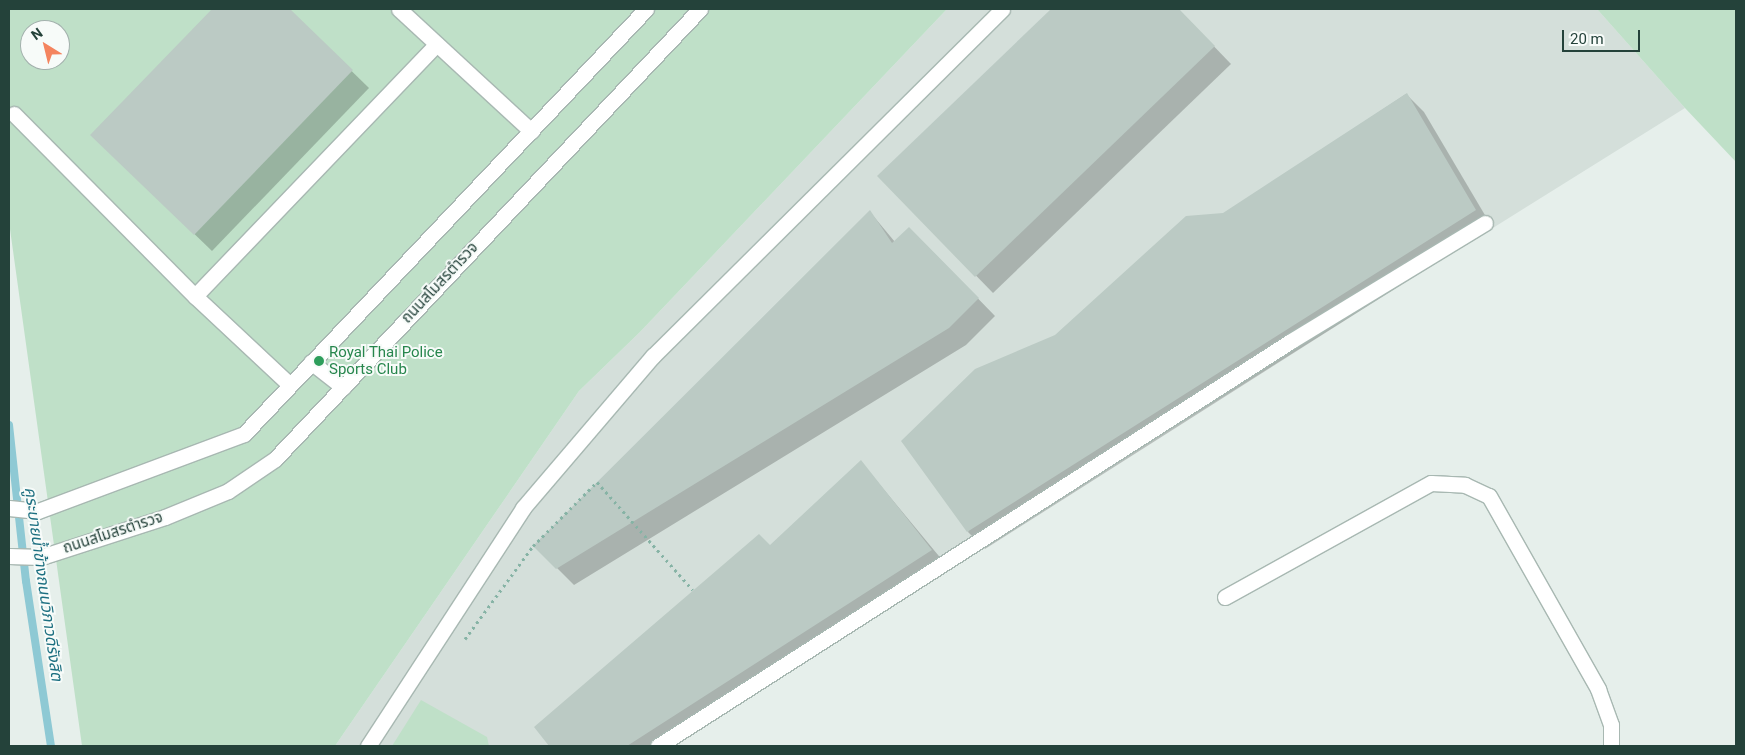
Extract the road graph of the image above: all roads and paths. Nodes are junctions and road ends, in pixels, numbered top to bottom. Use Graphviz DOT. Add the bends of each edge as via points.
graph roads {
  1 [pos="399,9"];
  2 [pos="646,9"];
  3 [pos="700,9"];
  4 [pos="1002,9"];
  5 [pos="437,44"];
  6 [pos="14,114"];
  7 [pos="531,131"];
  8 [pos="1485,223"];
  9 [pos="195,296"];
  10 [pos="312,362"];
  11 [pos="290,385"];
  12 [pos="343,387"];
  13 [pos="9,508"];
  14 [pos="9,556"];
  15 [pos="693,590"];
  16 [pos="1225,597"];
  17 [pos="460,646"];
  18 [pos="368,746"];
  19 [pos="658,746"];
  20 [pos="1610,746"];
  1 -- 5 [label="street"];
  2 -- 7 [label="street"];
  3 -- 12 [label="street, ถนนสโมสรตำรวจ"];
  4 -- 18 [label="street" via="652,356 523,508"];
  5 -- 7 [label="street"];
  5 -- 9 [label="street"];
  6 -- 9 [label="street"];
  7 -- 10 [label="street"];
  8 -- 19 [label="street" via="1290,341"];
  9 -- 11 [label="street"];
  10 -- 11 [label="street"];
  10 -- 12 [label="street"];
  11 -- 13 [label="street" via="244,434 38,511"];
  12 -- 14 [label="street, ถนนสโมสรตำรวจ" via="275,459 228,491 165,517 41,557"];
  15 -- 17 [label="path" via="597,482 533,546"];
  16 -- 20 [label="street" via="1431,483 1465,485 1489,496 1598,689 1612,725"];
}
